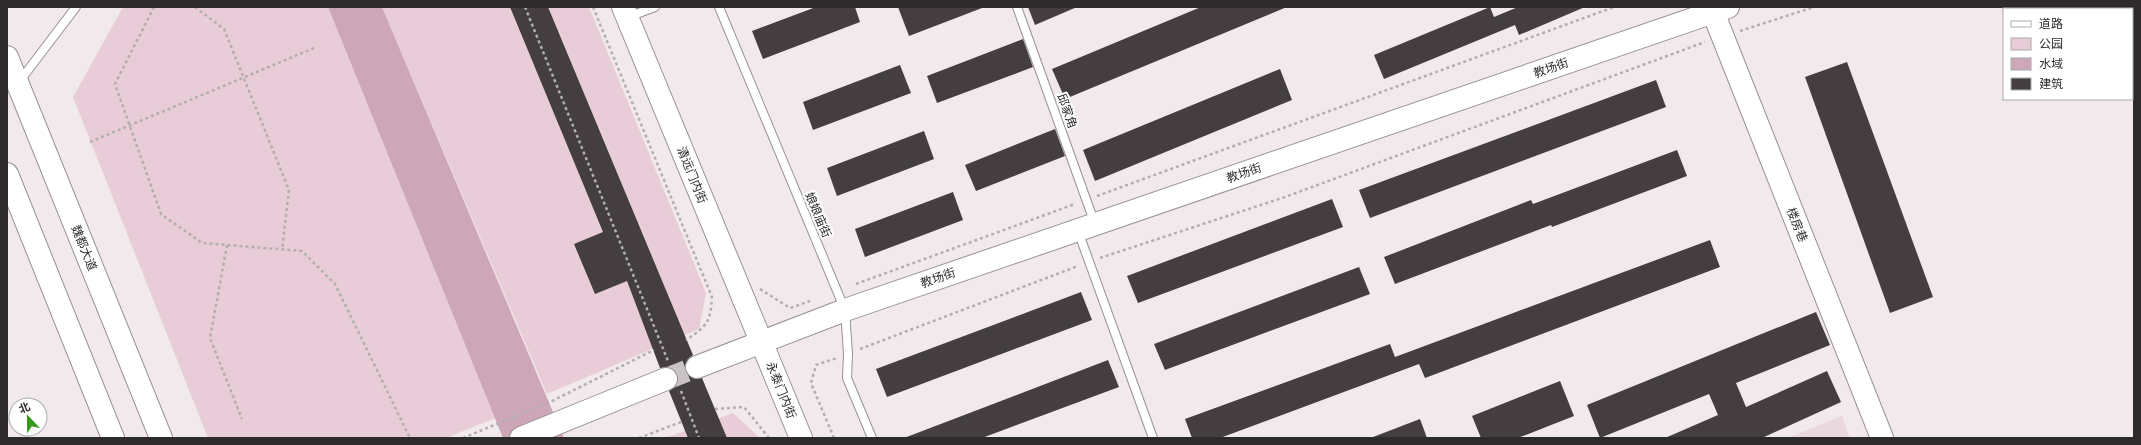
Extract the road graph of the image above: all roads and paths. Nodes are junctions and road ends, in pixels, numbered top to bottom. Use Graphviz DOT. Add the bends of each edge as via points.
graph roads {
  1 [pos="76,7"];
  2 [pos="154,7"];
  3 [pos="195,7"];
  4 [pos="526,7"];
  5 [pos="593,7"];
  6 [pos="655,7"];
  7 [pos="719,7"];
  8 [pos="1016,7"];
  9 [pos="1614,7"];
  10 [pos="1814,7"];
  11 [pos="1720,10"];
  12 [pos="625,12"];
  13 [pos="1722,37"];
  14 [pos="314,48"];
  15 [pos="7,58"];
  16 [pos="243,77"];
  17 [pos="12,86"];
  18 [pos="130,126"];
  19 [pos="90,142"];
  20 [pos="7,174"];
  21 [pos="1087,200"];
  22 [pos="1086,227"];
  23 [pos="227,245"];
  24 [pos="282,250"];
  25 [pos="1089,262"];
  26 [pos="841,301"];
  27 [pos="790,308"];
  28 [pos="686,340"];
  29 [pos="762,342"];
  30 [pos="654,350"];
  31 [pos="848,354"];
  32 [pos="697,367"];
  33 [pos="672,377"];
  34 [pos="715,409"];
  35 [pos="242,419"];
  36 [pos="681,422"];
  37 [pos="112,438"];
  38 [pos="161,438"];
  39 [pos="410,438"];
  40 [pos="463,438"];
  41 [pos="521,438"];
  42 [pos="639,438"];
  43 [pos="700,438"];
  44 [pos="769,438"];
  45 [pos="801,438"];
  46 [pos="834,438"];
  47 [pos="872,438"];
  48 [pos="1153,438"];
  49 [pos="1882,438"];
  1 -- 17 [label="lane"];
  2 -- 18 [label="path" via="114,84"];
  3 -- 16 [label="path" via="224,29"];
  4 -- 33 [label="path"];
  5 -- 28 [label="path" via="712,297 711,316 706,326"];
  6 -- 12 [label="lane"];
  7 -- 26 [label="lane, 娘娘庙街"];
  8 -- 21 [label="lane, 邱家角"];
  9 -- 21 [label="path"];
  10 -- 13 [label="path"];
  11 -- 13 [label="street, 楼房巷"];
  11 -- 22 [label="street, 教场街"];
  12 -- 29 [label="street, 清远门内街"];
  13 -- 25 [label="path" via="1285,197"];
  13 -- 49 [label="street, 楼房巷"];
  14 -- 16 [label="path"];
  15 -- 17 [label="street, 魏都大道"];
  16 -- 18 [label="path"];
  16 -- 24 [label="path" via="289,190"];
  17 -- 38 [label="street, 魏都大道"];
  18 -- 19 [label="path"];
  18 -- 23 [label="path" via="161,214 202,243"];
  20 -- 37 [label="street"];
  21 -- 22 [label="lane, 邱家角"];
  21 -- 26 [label="path"];
  22 -- 25 [label="lane, 邱家角"];
  22 -- 26 [label="street, 教场街"];
  23 -- 24 [label="path"];
  23 -- 35 [label="path" via="210,338"];
  24 -- 39 [label="path" via="302,251 335,284"];
  25 -- 31 [label="path"];
  25 -- 48 [label="lane, 邱家角"];
  26 -- 27 [label="path"];
  26 -- 29 [label="street, 教场街"];
  26 -- 31 [label="lane, 娘娘庙街"];
  29 -- 32 [label="street, 教场街"];
  29 -- 45 [label="street, 永泰门内街"];
  30 -- 40 [label="path" via="550,402"];
  31 -- 46 [label="path" via="816,365 811,383"];
  31 -- 47 [label="lane, 娘娘庙街" via="847,378"];
  33 -- 41 [label="street"];
  33 -- 43 [label="path"];
  34 -- 44 [label="path" via="744,407"];
  36 -- 42 [label="path"];
}
